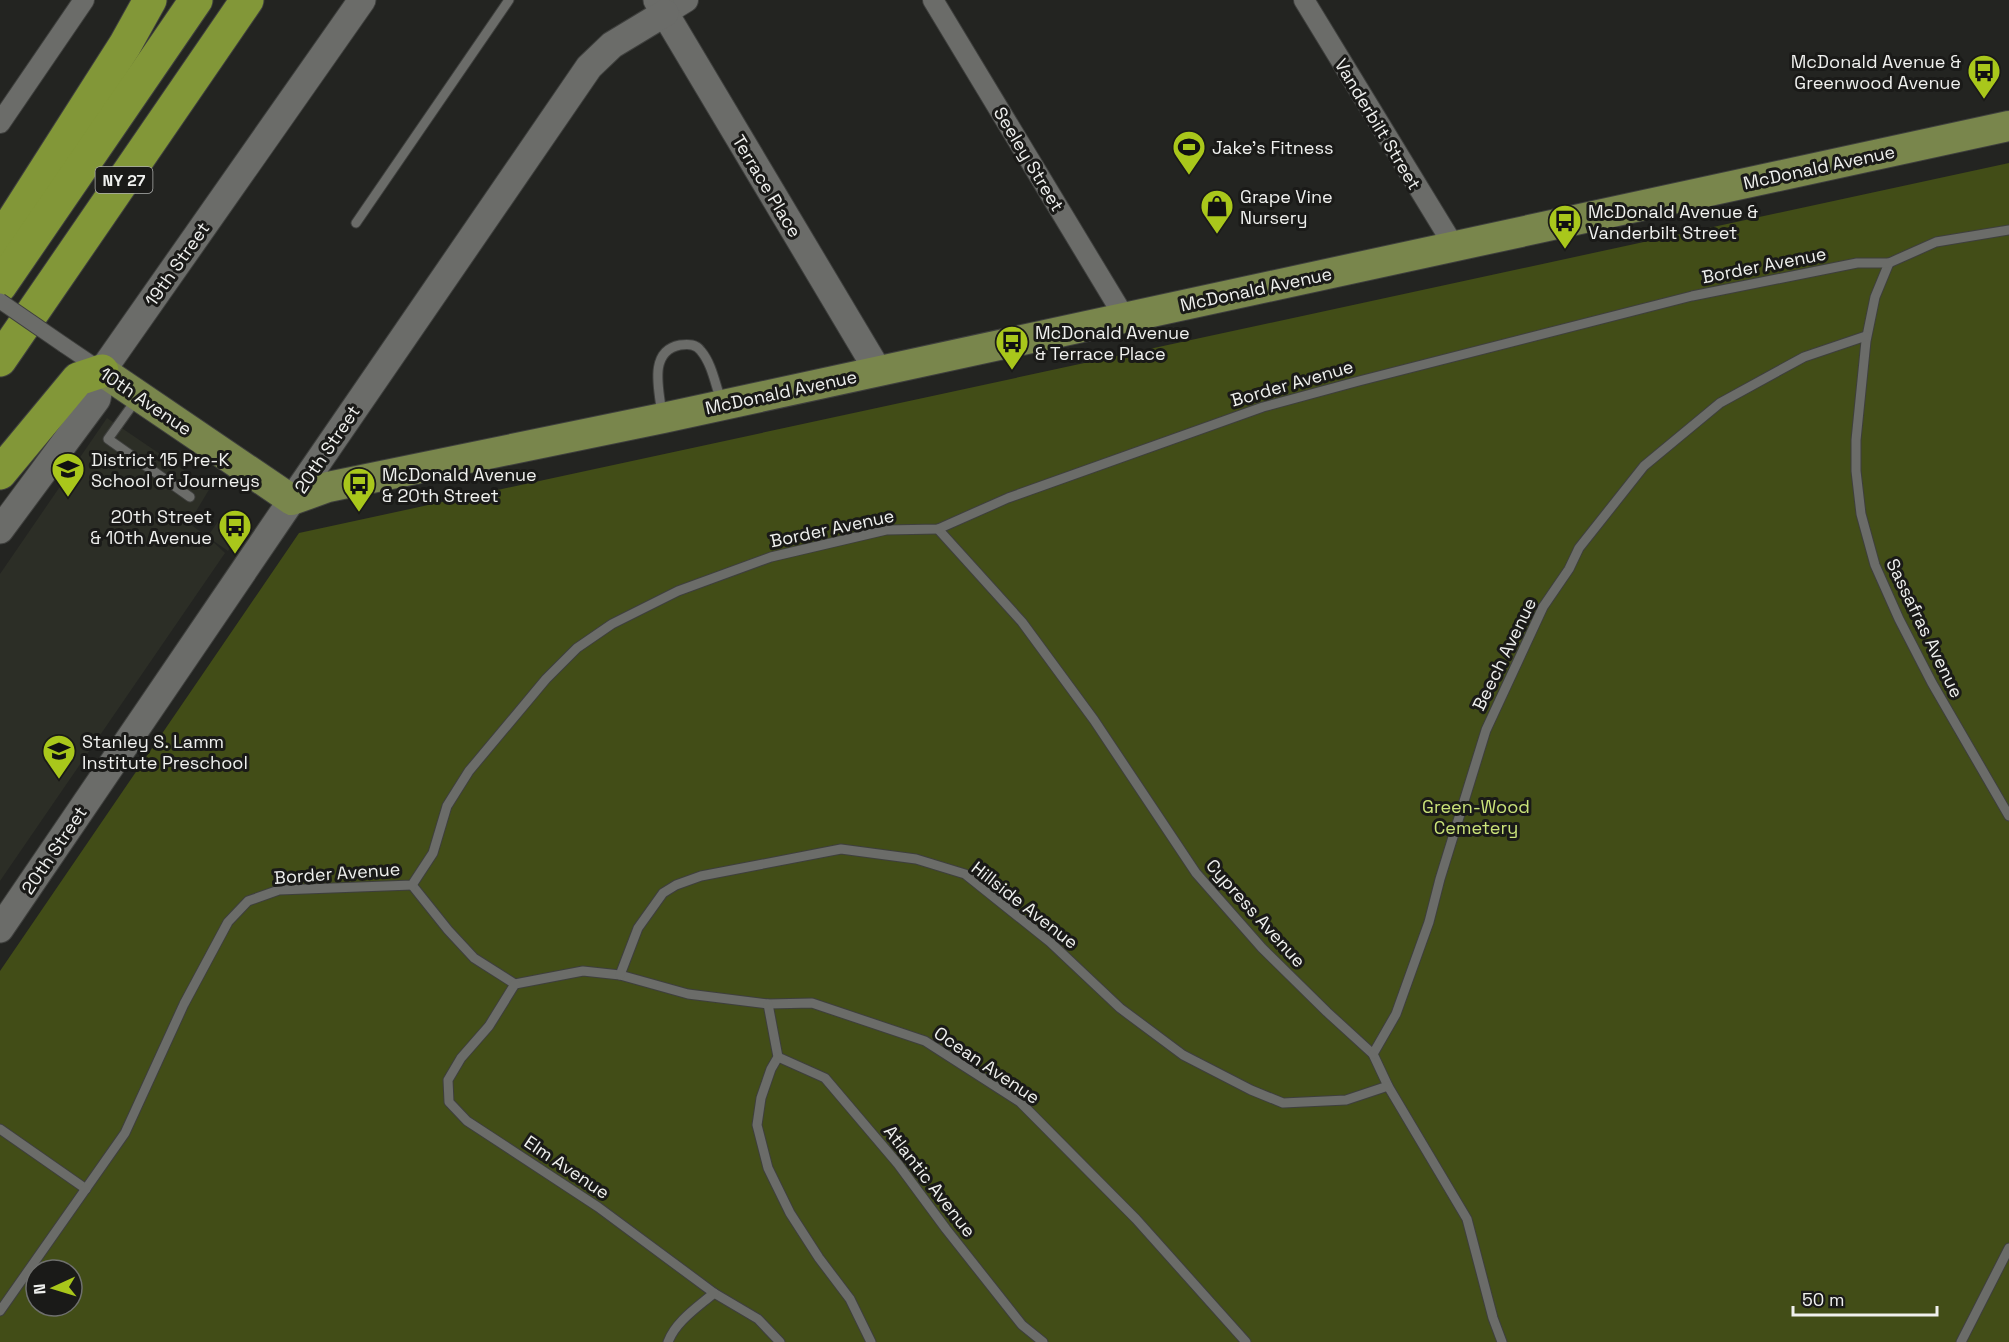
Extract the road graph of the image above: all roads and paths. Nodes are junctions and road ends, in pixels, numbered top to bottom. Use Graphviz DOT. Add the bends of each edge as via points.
graph roads {
  1 [pos="84,0"];
  2 [pos="150,0"];
  3 [pos="196,0"];
  4 [pos="247,0"];
  5 [pos="362,0"];
  6 [pos="509,0"];
  7 [pos="933,0"];
  8 [pos="1304,0"];
  9 [pos="669,4"];
  10 [pos="0,123"];
  11 [pos="2009,126"];
  12 [pos="356,223"];
  13 [pos="2009,230"];
  14 [pos="0,244"];
  15 [pos="1454,246"];
  16 [pos="1888,263"];
  17 [pos="0,286"];
  18 [pos="0,301"];
  19 [pos="1125,318"];
  20 [pos="1866,336"];
  21 [pos="0,360"];
  22 [pos="102,371"];
  23 [pos="878,371"];
  24 [pos="140,396"];
  25 [pos="723,405"];
  26 [pos="663,418"];
  27 [pos="0,473"];
  28 [pos="190,497"];
  29 [pos="292,500"];
  30 [pos="938,529"];
  31 [pos="0,530"];
  32 [pos="2009,816"];
  33 [pos="412,885"];
  34 [pos="0,929"];
  35 [pos="620,975"];
  36 [pos="515,984"];
  37 [pos="768,1004"];
  38 [pos="1373,1054"];
  39 [pos="778,1057"];
  40 [pos="1388,1086"];
  41 [pos="0,1129"];
  42 [pos="86,1189"];
  43 [pos="2009,1248"];
  44 [pos="714,1293"];
  45 [pos="0,1311"];
  46 [pos="668,1342"];
  47 [pos="780,1342"];
  48 [pos="871,1342"];
  49 [pos="1043,1342"];
  50 [pos="1246,1342"];
  51 [pos="1502,1342"];
  52 [pos="1961,1342"];
  1 -- 10 [label="street"];
  2 -- 14 [label="highway"];
  3 -- 17 [label="highway, NY 27"];
  4 -- 21 [label="highway, NY 27"];
  5 -- 22 [label="main road, 19th Street"];
  6 -- 12 [label="lane"];
  7 -- 19 [label="street, Seeley Street"];
  8 -- 15 [label="street, Vanderbilt Street"];
  9 -- 23 [label="main road, Terrace Place"];
  9 -- 29 [label="main road, 20th Street" via="612,45 589,68"];
  11 -- 15 [label="main road, McDonald Avenue"];
  13 -- 16 [label="lane, Border Avenue" via="1936,242"];
  15 -- 19 [label="main road, McDonald Avenue"];
  16 -- 20 [label="lane, Sassafras Avenue"];
  16 -- 30 [label="lane, Border Avenue" via="1857,263 1692,296 1274,404 1008,498"];
  18 -- 22 [label="street, 10th Avenue, bridge"];
  19 -- 23 [label="main road, McDonald Avenue"];
  20 -- 32 [label="lane, Sassafras Avenue" via="1856,471 1861,514 1875,565 1932,683"];
  20 -- 38 [label="lane, Beech Avenue" via="1804,357 1720,403 1644,466 1579,548 1543,607 1486,730 1429,922 1396,1014"];
  22 -- 24 [label="main road, 10th Avenue"];
  22 -- 27 [label="highway" via="78,379"];
  22 -- 31 [label="main road, 19th Street" via="97,399"];
  23 -- 25 [label="main road, McDonald Avenue"];
  24 -- 28 [label="lane" via="108,439"];
  24 -- 29 [label="main road, 10th Avenue"];
  25 -- 26 [label="main road, McDonald Avenue"];
  25 -- 26 [label="lane" via="703,353 693,345 673,347 663,353 658,366"];
  26 -- 29 [label="main road, McDonald Avenue" via="328,487"];
  29 -- 34 [label="main road, 20th Street"];
  30 -- 33 [label="lane, Border Avenue" via="886,530 765,558 678,591 612,624 577,648 469,771 447,806 434,853"];
  30 -- 38 [label="lane, Cypress Avenue" via="1022,621 1196,873 1262,948"];
  33 -- 36 [label="lane" via="474,958"];
  33 -- 42 [label="lane, Border Avenue" via="279,890 249,901 228,922 184,1004 125,1133"];
  35 -- 36 [label="lane, Ocean Avenue" via="584,971"];
  35 -- 37 [label="lane, Ocean Avenue" via="688,994"];
  35 -- 40 [label="lane, Hillside Avenue" via="638,928 663,893 684,882 841,849 916,859 965,874 1050,942 1120,1008 1183,1055 1251,1090 1283,1102 1304,1102 1346,1100"];
  36 -- 44 [label="lane, Elm Avenue" via="448,1080 449,1101 467,1120 598,1207"];
  37 -- 39 [label="lane"];
  37 -- 50 [label="lane, Ocean Avenue" via="813,1003 925,1041 1020,1102 1136,1219"];
  38 -- 40 [label="lane, Cypress Avenue"];
  39 -- 48 [label="lane" via="761,1098 757,1125 768,1168 790,1213 850,1299"];
  39 -- 49 [label="lane, Atlantic Avenue" via="825,1078 898,1164 1022,1324"];
  40 -- 51 [label="lane, Cypress Avenue" via="1467,1219"];
  41 -- 42 [label="lane"];
  42 -- 45 [label="lane, Border Avenue"];
  43 -- 52 [label="lane"];
  44 -- 46 [label="lane" via="683,1320"];
  44 -- 47 [label="lane, Elm Avenue" via="758,1319"];
}
